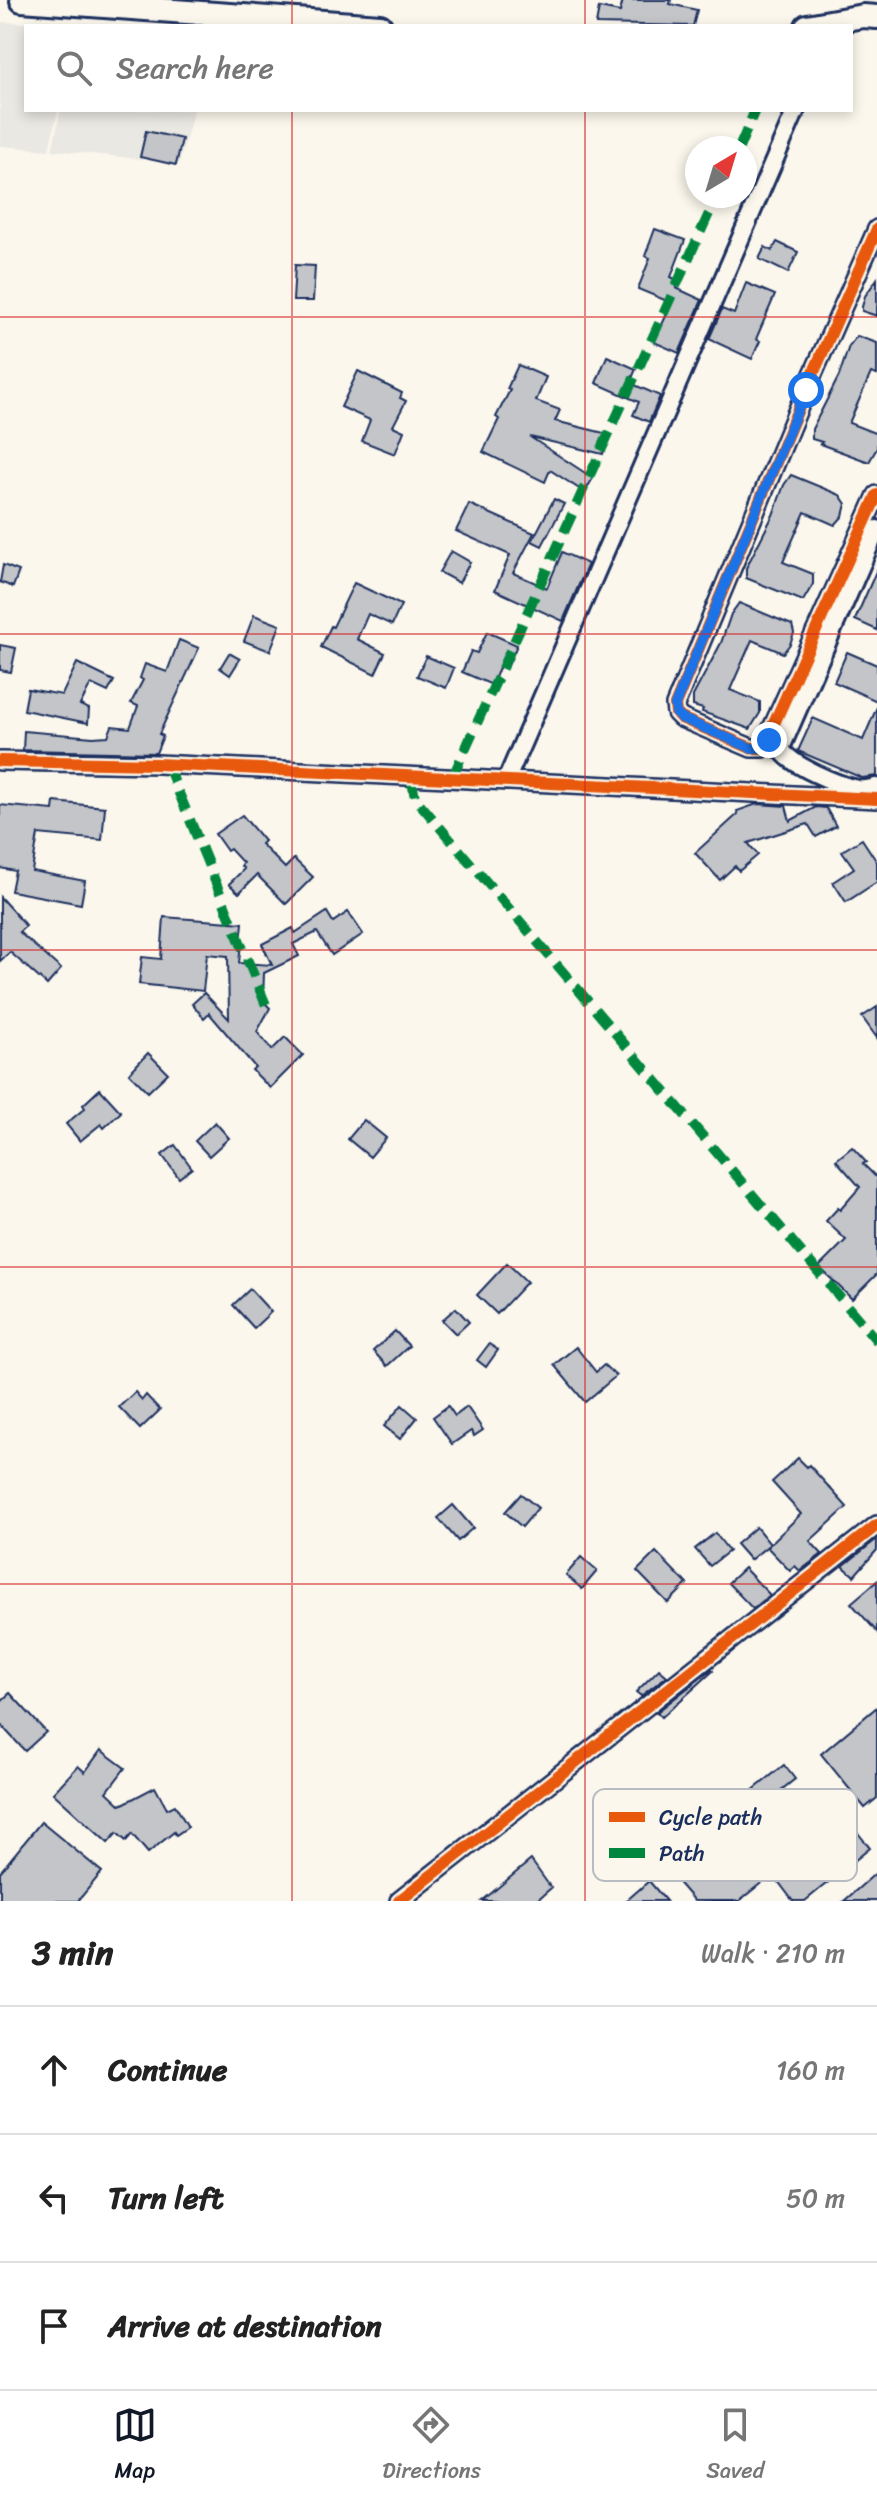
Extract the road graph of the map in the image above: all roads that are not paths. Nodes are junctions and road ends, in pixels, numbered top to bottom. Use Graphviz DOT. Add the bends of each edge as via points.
graph roads {
  1 [pos="22,0"];
  2 [pos="877,17"];
  3 [pos="352,24"];
  4 [pos="832,24"];
  5 [pos="795,112"];
  6 [pos="877,229"];
  7 [pos="877,495"];
  8 [pos="877,529"];
  9 [pos="0,761"];
  10 [pos="506,781"];
  11 [pos="877,787"];
  12 [pos="877,799"];
  13 [pos="877,1525"];
  14 [pos="399,1901"];
  1 -- 3 [label="main road"];
  2 -- 4 [label="main road"];
  5 -- 10 [label="street"];
  6 -- 7 [label="street" via="675,705 681,718 751,748 763,748"];
  8 -- 11 [label="street" via="781,748 786,757 832,780 859,789"];
  9 -- 10 [label="street"];
  10 -- 12 [label="street"];
  13 -- 14 [label="street"];
}
